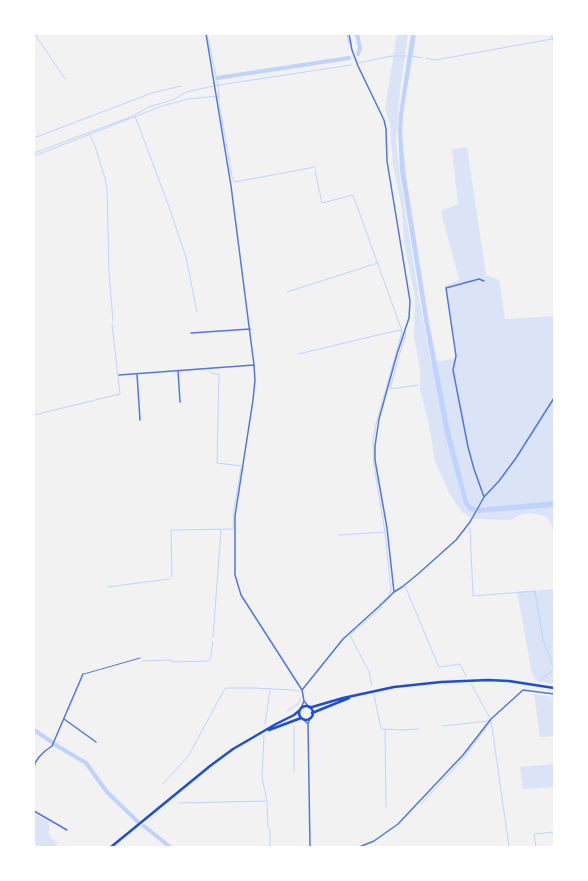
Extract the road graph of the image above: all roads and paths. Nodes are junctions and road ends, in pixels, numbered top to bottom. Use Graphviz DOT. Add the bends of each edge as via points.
graph roads {
  1 [pos="206,34"];
  2 [pos="349,34"];
  3 [pos="484,281"];
  4 [pos="250,329"];
  5 [pos="191,333"];
  6 [pos="254,365"];
  7 [pos="178,371"];
  8 [pos="137,374"];
  9 [pos="119,375"];
  10 [pos="554,398"];
  11 [pos="180,402"];
  12 [pos="140,420"];
  13 [pos="484,497"];
  14 [pos="394,592"];
  15 [pos="140,658"];
  16 [pos="84,674"];
  17 [pos="554,688"];
  18 [pos="302,690"];
  19 [pos="554,694"];
  20 [pos="351,697"];
  21 [pos="304,701"];
  22 [pos="309,707"];
  23 [pos="300,709"];
  24 [pos="312,713"];
  25 [pos="302,718"];
  26 [pos="310,718"];
  27 [pos="64,719"];
  28 [pos="308,724"];
  29 [pos="267,730"];
  30 [pos="96,742"];
  31 [pos="34,770"];
  32 [pos="34,811"];
  33 [pos="67,830"];
  34 [pos="111,847"];
  35 [pos="310,847"];
  36 [pos="359,847"];
  1 -- 4 [label="street" via="231,186"];
  2 -- 14 [label="street" via="358,66 384,120 387,161 410,301 409,318 379,419 375,446"];
  3 -- 13 [label="street" via="479,279 446,288 456,356 456,385 468,447"];
  4 -- 5 [label="street"];
  4 -- 6 [label="street"];
  6 -- 7 [label="street"];
  6 -- 18 [label="street" via="254,400 235,516 235,574 241,595"];
  7 -- 8 [label="street"];
  7 -- 11 [label="street"];
  8 -- 9 [label="street"];
  8 -- 12 [label="street"];
  10 -- 13 [label="street" via="516,458"];
  13 -- 14 [label="street" via="456,540"];
  14 -- 18 [label="street" via="343,639"];
  15 -- 16 [label="lane"];
  16 -- 27 [label="street"];
  17 -- 20 [label="main road" via="509,681 459,680 399,686"];
  18 -- 21 [label="street"];
  19 -- 36 [label="street" via="523,690 491,719 463,755 403,819 374,841"];
  20 -- 22 [label="main road"];
  20 -- 24 [label="main road"];
  21 -- 22 [label="street"];
  21 -- 23 [label="street"];
  22 -- 23 [label="main road" via="304,706"];
  22 -- 24 [label="main road"];
  23 -- 25 [label="main road" via="299,714"];
  23 -- 29 [label="main road"];
  24 -- 26 [label="main road"];
  25 -- 26 [label="main road"];
  25 -- 28 [label="street"];
  25 -- 29 [label="main road"];
  26 -- 28 [label="street"];
  27 -- 30 [label="street"];
  27 -- 31 [label="street" via="52,746 39,757"];
  28 -- 35 [label="street"];
  29 -- 34 [label="main road" via="196,776"];
  32 -- 33 [label="street"];
}
